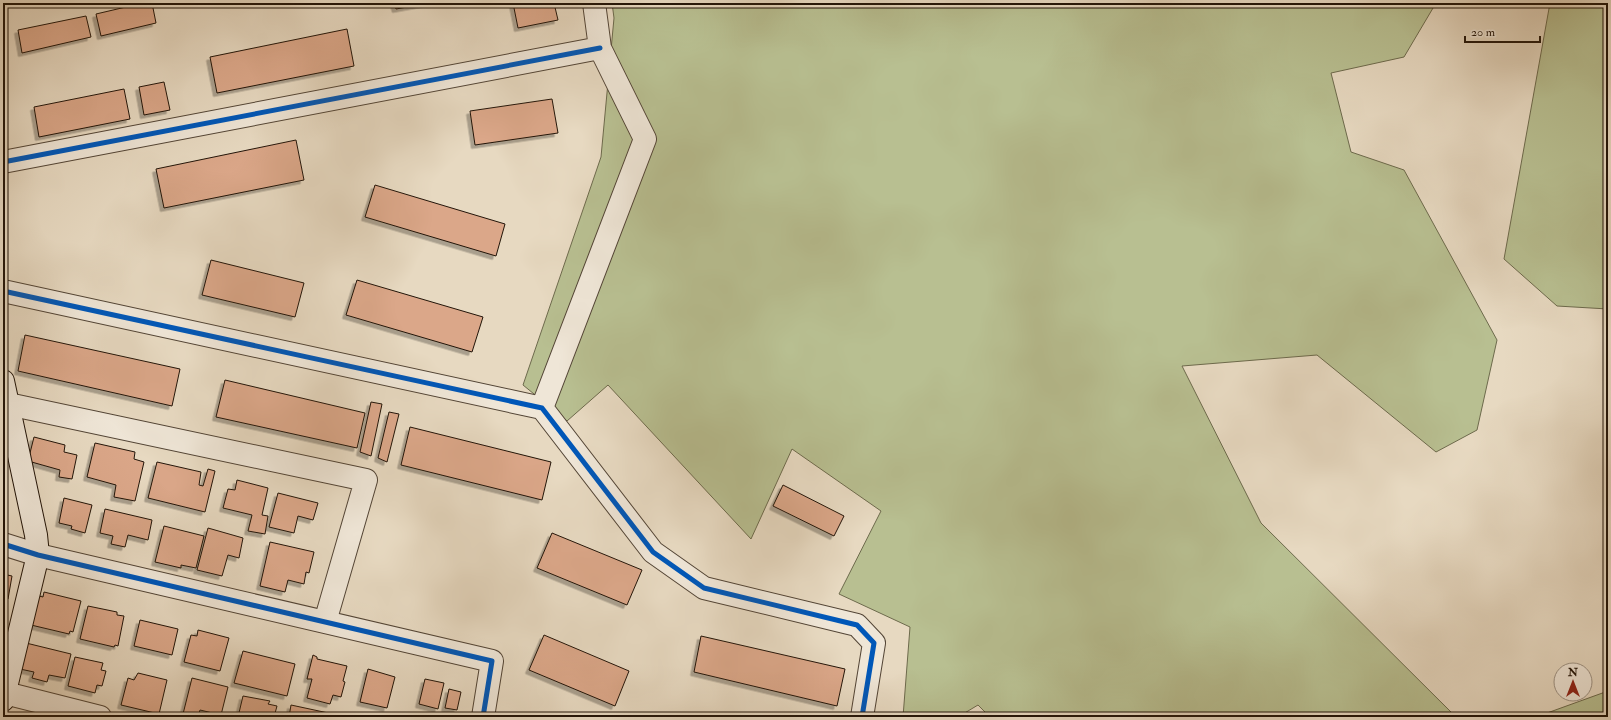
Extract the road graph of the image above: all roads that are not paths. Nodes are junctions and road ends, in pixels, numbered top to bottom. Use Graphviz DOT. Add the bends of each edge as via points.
graph roads {
  1 [pos="594,3"];
  2 [pos="600,48"];
  3 [pos="3,162"];
  4 [pos="3,291"];
  5 [pos="3,381"];
  6 [pos="8,404"];
  7 [pos="542,408"];
  8 [pos="3,544"];
  9 [pos="38,556"];
  10 [pos="325,622"];
  11 [pos="4,696"];
  12 [pos="100,717"];
  13 [pos="483,717"];
  14 [pos="862,717"];
  1 -- 2 [label="street"];
  2 -- 3 [label="street"];
  2 -- 7 [label="street" via="645,139"];
  4 -- 7 [label="street"];
  5 -- 6 [label="street"];
  6 -- 9 [label="street" via="36,535"];
  6 -- 10 [label="street" via="366,480"];
  7 -- 14 [label="street" via="653,552 704,588 857,625 874,643"];
  8 -- 9 [label="street"];
  9 -- 10 [label="street"];
  9 -- 11 [label="street"];
  10 -- 13 [label="street" via="492,661"];
  11 -- 12 [label="street"];
}
